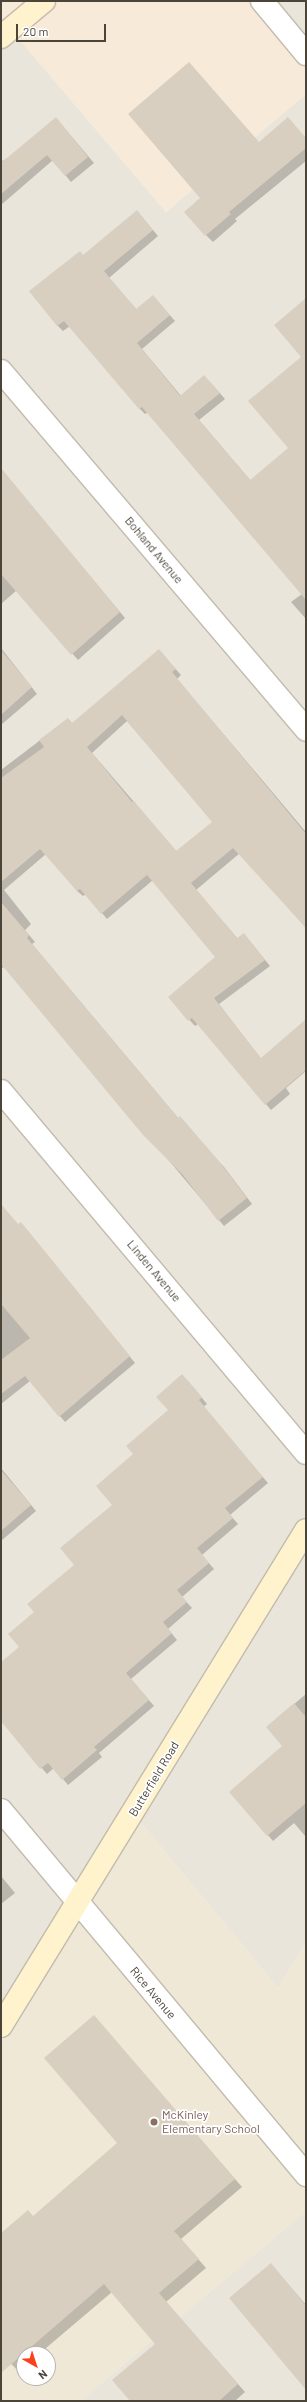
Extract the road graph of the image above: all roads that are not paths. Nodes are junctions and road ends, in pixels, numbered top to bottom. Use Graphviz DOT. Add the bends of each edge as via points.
graph roads {
  1 [pos="44,1"];
  2 [pos="262,1"];
  3 [pos="1,37"];
  4 [pos="306,54"];
  5 [pos="1,371"];
  6 [pos="306,730"];
  7 [pos="1,1091"];
  8 [pos="306,1452"];
  9 [pos="306,1530"];
  10 [pos="1,1810"];
  11 [pos="78,1903"];
  12 [pos="1,2026"];
  13 [pos="306,2175"];
  1 -- 3 [label="main road"];
  2 -- 4 [label="street"];
  5 -- 6 [label="street, Bohland Avenue"];
  7 -- 8 [label="street, Linden Avenue"];
  9 -- 11 [label="main road, Butterfield Road"];
  10 -- 11 [label="street, Rice Avenue"];
  11 -- 12 [label="main road, Butterfield Road"];
  11 -- 13 [label="street, Rice Avenue"];
}
